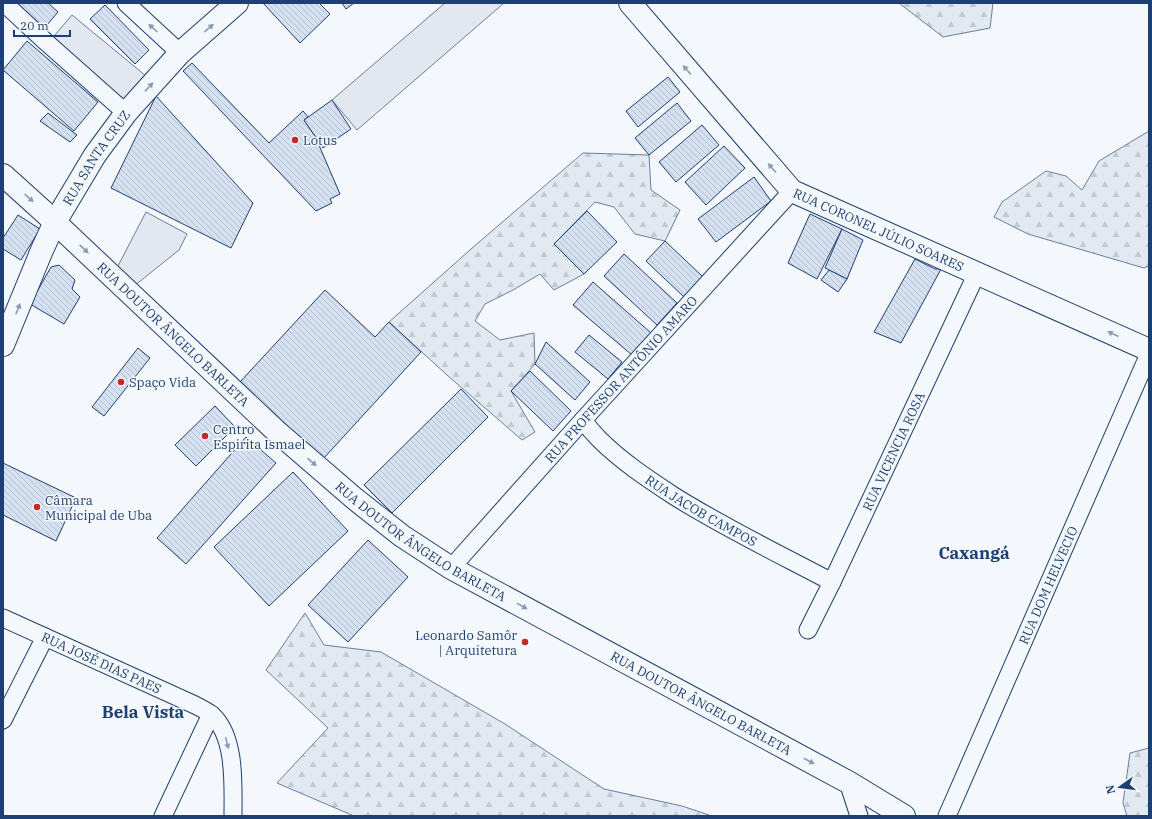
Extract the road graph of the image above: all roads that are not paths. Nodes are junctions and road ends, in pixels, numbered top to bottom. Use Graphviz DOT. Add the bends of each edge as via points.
graph roads {
  1 [pos="4,3"];
  2 [pos="126,3"];
  3 [pos="237,3"];
  4 [pos="630,3"];
  5 [pos="180,53"];
  6 [pos="126,112"];
  7 [pos="3,175"];
  8 [pos="792,191"];
  9 [pos="55,222"];
  10 [pos="977,273"];
  11 [pos="3,345"];
  12 [pos="1149,350"];
  13 [pos="1149,354"];
  14 [pos="583,420"];
  15 [pos="451,568"];
  16 [pos="832,582"];
  17 [pos="3,618"];
  18 [pos="808,630"];
  19 [pos="45,637"];
  20 [pos="211,714"];
  21 [pos="3,720"];
  22 [pos="848,782"];
  23 [pos="162,816"];
  24 [pos="233,816"];
  25 [pos="859,816"];
  26 [pos="904,816"];
  27 [pos="947,816"];
  1 -- 6 [label="street"];
  5 -- 2 [label="street, one-way"];
  5 -- 3 [label="street, RUA SANTA CRUZ, one-way"];
  8 -- 4 [label="street, RUA CORONEL JÚLIO SOARES, one-way"];
  6 -- 5 [label="street, RUA SANTA CRUZ, one-way"];
  6 -- 9 [label="street, RUA SANTA CRUZ" via="95,155"];
  7 -- 9 [label="street, RUA DOUTOR ÂNGELO BARLETA, one-way"];
  8 -- 10 [label="street, RUA CORONEL JÚLIO SOARES"];
  8 -- 14 [label="street, RUA PROFESSOR ANTÔNIO AMARO"];
  11 -- 9 [label="street, RUA SANTA CRUZ, one-way"];
  9 -- 15 [label="street, RUA DOUTOR ÂNGELO BARLETA, one-way" via="281,435 402,536"];
  12 -- 10 [label="street, RUA CORONEL JÚLIO SOARES, one-way"];
  10 -- 16 [label="street, RUA VICENCIA ROSA"];
  13 -- 27 [label="street, RUA DOM HELVECIO"];
  14 -- 15 [label="street, RUA PROFESSOR ANTÔNIO AMARO"];
  14 -- 16 [label="street, RUA JACOB CAMPOS" via="598,439 654,483 697,510"];
  15 -- 22 [label="street, RUA DOUTOR ÂNGELO BARLETA, one-way"];
  16 -- 18 [label="street, RUA VICENCIA ROSA"];
  17 -- 19 [label="street, RUA JOSÉ DIAS PAES"];
  19 -- 20 [label="street, RUA JOSÉ DIAS PAES"];
  19 -- 21 [label="street"];
  20 -- 23 [label="street"];
  20 -- 24 [label="street, RUA JOSÉ DIAS PAES, one-way" via="223,728 228,742"];
  22 -- 25 [label="street"];
  22 -- 26 [label="street, RUA DOUTOR ÂNGELO BARLETA"];
}
